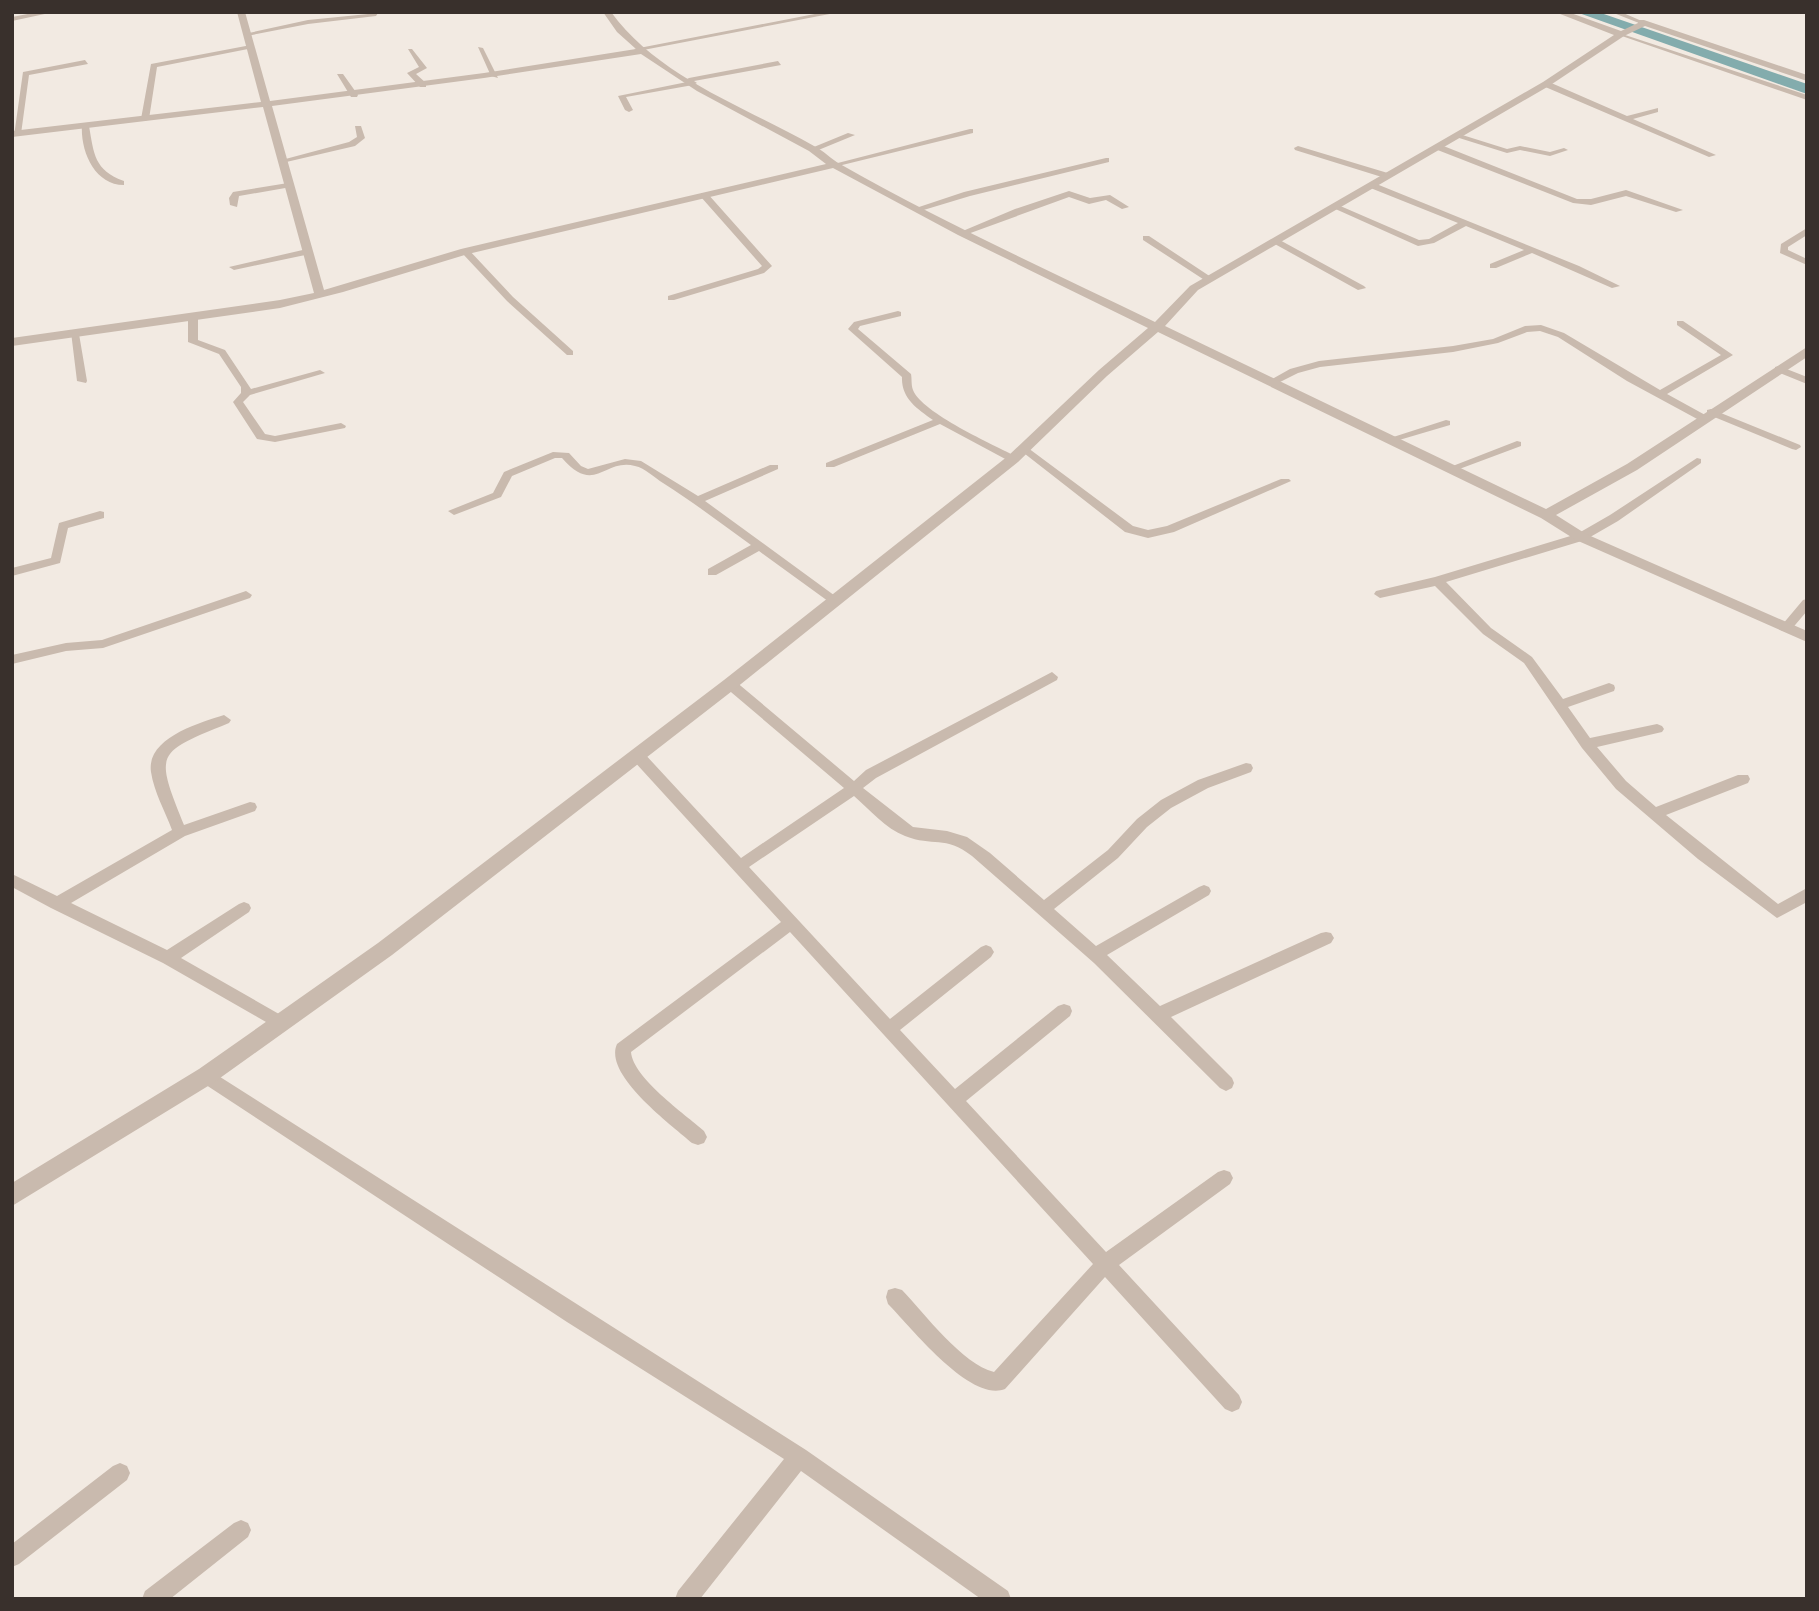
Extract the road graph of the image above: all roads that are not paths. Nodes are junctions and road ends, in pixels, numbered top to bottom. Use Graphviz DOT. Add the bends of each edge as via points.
graph roads {
  1 [pos="51,12"];
  2 [pos="241,12"];
  3 [pos="607,12"];
  4 [pos="837,12"];
  5 [pos="1559,12"];
  6 [pos="1614,12"];
  7 [pos="376,14"];
  8 [pos="12,19"];
  9 [pos="1633,25"];
  10 [pos="247,34"];
  11 [pos="682,35"];
  12 [pos="251,47"];
  13 [pos="480,48"];
  14 [pos="637,48"];
  15 [pos="410,50"];
  16 [pos="85,62"];
  17 [pos="778,63"];
  18 [pos="340,76"];
  19 [pos="495,76"];
  20 [pos="1807,78"];
  21 [pos="691,82"];
  22 [pos="1546,84"];
  23 [pos="423,85"];
  24 [pos="354,95"];
  25 [pos="1807,98"];
  26 [pos="268,105"];
  27 [pos="629,110"];
  28 [pos="1656,110"];
  29 [pos="1628,118"];
  30 [pos="145,119"];
  31 [pos="85,126"];
  32 [pos="358,128"];
  33 [pos="970,131"];
  34 [pos="15,134"];
  35 [pos="851,135"];
  36 [pos="1459,135"];
  37 [pos="1438,147"];
  38 [pos="1298,148"];
  39 [pos="813,149"];
  40 [pos="1564,150"];
  41 [pos="1712,155"];
  42 [pos="282,160"];
  43 [pos="1106,160"];
  44 [pos="834,165"];
  45 [pos="1388,176"];
  46 [pos="121,183"];
  47 [pos="288,185"];
  48 [pos="1371,185"];
  49 [pos="704,195"];
  50 [pos="234,205"];
  51 [pos="1125,207"];
  52 [pos="1335,207"];
  53 [pos="917,209"];
  54 [pos="1679,210"];
  55 [pos="1464,224"];
  56 [pos="1807,231"];
  57 [pos="962,233"];
  58 [pos="1146,239"];
  59 [pos="1276,241"];
  60 [pos="1533,250"];
  61 [pos="465,251"];
  62 [pos="307,252"];
  63 [pos="1807,262"];
  64 [pos="1493,266"];
  65 [pos="234,267"];
  66 [pos="1209,278"];
  67 [pos="1615,286"];
  68 [pos="1361,288"];
  69 [pos="320,295"];
  70 [pos="671,298"];
  71 [pos="898,314"];
  72 [pos="193,318"];
  73 [pos="1680,323"];
  74 [pos="1154,328"];
  75 [pos="74,334"];
  76 [pos="12,342"];
  77 [pos="1807,351"];
  78 [pos="570,353"];
  79 [pos="1785,371"];
  80 [pos="320,373"];
  81 [pos="82,381"];
  82 [pos="1807,381"];
  83 [pos="1270,383"];
  84 [pos="246,393"];
  85 [pos="1659,395"];
  86 [pos="1718,417"];
  87 [pos="941,420"];
  88 [pos="1446,423"];
  89 [pos="341,426"];
  90 [pos="1389,440"];
  91 [pos="1517,444"];
  92 [pos="1796,447"];
  93 [pos="1019,454"];
  94 [pos="1697,461"];
  95 [pos="830,465"];
  96 [pos="774,467"];
  97 [pos="1450,469"];
  98 [pos="1286,481"];
  99 [pos="697,500"];
  100 [pos="454,511"];
  101 [pos="100,515"];
  102 [pos="1551,518"];
  103 [pos="1576,534"];
  104 [pos="761,545"];
  105 [pos="12,572"];
  106 [pos="712,572"];
  107 [pos="1437,581"];
  108 [pos="1380,594"];
  109 [pos="246,595"];
  110 [pos="836,601"];
  111 [pos="1807,603"];
  112 [pos="1786,628"];
  113 [pos="1807,637"];
  114 [pos="12,660"];
  115 [pos="1052,677"];
  116 [pos="730,684"];
  117 [pos="1609,688"];
  118 [pos="1561,705"];
  119 [pos="224,720"];
  120 [pos="1657,729"];
  121 [pos="1587,744"];
  122 [pos="637,755"];
  123 [pos="1246,768"];
  124 [pos="1743,779"];
  125 [pos="852,790"];
  126 [pos="250,807"];
  127 [pos="1653,814"];
  128 [pos="180,832"];
  129 [pos="740,866"];
  130 [pos="12,880"];
  131 [pos="1204,891"];
  132 [pos="1807,894"];
  133 [pos="56,904"];
  134 [pos="244,908"];
  135 [pos="1044,908"];
  136 [pos="792,922"];
  137 [pos="1326,938"];
  138 [pos="986,952"];
  139 [pos="1094,954"];
  140 [pos="168,958"];
  141 [pos="1064,1011"];
  142 [pos="1158,1015"];
  143 [pos="280,1023"];
  144 [pos="890,1029"];
  145 [pos="206,1076"];
  146 [pos="1226,1083"];
  147 [pos="955,1099"];
  148 [pos="698,1138"];
  149 [pos="1224,1178"];
  150 [pos="12,1195"];
  151 [pos="1105,1264"];
  152 [pos="895,1297"];
  153 [pos="1232,1402"];
  154 [pos="799,1457"];
  155 [pos="120,1473"];
  156 [pos="241,1530"];
  157 [pos="12,1557"];
  158 [pos="153,1599"];
  159 [pos="686,1599"];
  160 [pos="1000,1599"];
  1 -- 8 [label="lane"];
  2 -- 10 [label="street"];
  3 -- 14 [label="street"];
  4 -- 14 [label="lane"];
  5 -- 9 [label="street"];
  6 -- 9 [label="lane"];
  7 -- 10 [label="lane"];
  9 -- 20 [label="street"];
  9 -- 22 [label="street"];
  9 -- 25 [label="lane"];
  10 -- 12 [label="street"];
  11 -- 14 [label="lane"];
  12 -- 26 [label="street"];
  12 -- 30 [label="lane" via="154,66"];
  13 -- 19 [label="lane"];
  14 -- 19 [label="street"];
  14 -- 21 [label="street"];
  15 -- 23 [label="lane" via="423,68 411,73"];
  16 -- 34 [label="lane" via="26,74"];
  17 -- 21 [label="lane"];
  18 -- 24 [label="lane"];
  19 -- 23 [label="street"];
  21 -- 27 [label="lane" via="622,96"];
  21 -- 39 [label="street"];
  22 -- 29 [label="lane"];
  22 -- 36 [label="street"];
  23 -- 24 [label="street"];
  24 -- 26 [label="street"];
  26 -- 30 [label="street"];
  26 -- 42 [label="street"];
  28 -- 29 [label="lane"];
  29 -- 41 [label="lane"];
  30 -- 31 [label="street"];
  31 -- 34 [label="street"];
  31 -- 46 [label="lane" via="95,168"];
  32 -- 42 [label="lane" via="361,138 352,144"];
  33 -- 44 [label="lane"];
  35 -- 39 [label="lane"];
  36 -- 37 [label="street"];
  36 -- 40 [label="lane" via="1507,151 1520,148 1550,154"];
  37 -- 45 [label="street"];
  37 -- 54 [label="lane" via="1576,201 1626,193"];
  38 -- 45 [label="lane"];
  39 -- 44 [label="street"];
  42 -- 47 [label="street"];
  43 -- 53 [label="lane"];
  44 -- 49 [label="street"];
  44 -- 53 [label="street"];
  45 -- 48 [label="street"];
  47 -- 50 [label="lane" via="236,194"];
  47 -- 62 [label="street"];
  48 -- 52 [label="street"];
  48 -- 55 [label="lane"];
  49 -- 61 [label="street"];
  49 -- 70 [label="lane" via="767,267"];
  51 -- 57 [label="lane" via="1107,198 1089,201 1069,194"];
  52 -- 55 [label="lane" via="1418,243"];
  52 -- 59 [label="street"];
  53 -- 57 [label="street"];
  55 -- 60 [label="lane"];
  56 -- 63 [label="lane" via="1783,251"];
  57 -- 74 [label="street"];
  58 -- 66 [label="lane"];
  59 -- 66 [label="street"];
  59 -- 68 [label="lane"];
  60 -- 64 [label="lane"];
  60 -- 67 [label="lane"];
  61 -- 69 [label="street"];
  61 -- 78 [label="lane"];
  62 -- 65 [label="lane"];
  62 -- 69 [label="street"];
  66 -- 74 [label="street"];
  69 -- 72 [label="street"];
  71 -- 87 [label="lane" via="853,329 906,376 913,398"];
  72 -- 75 [label="street"];
  72 -- 84 [label="lane" via="193,342 222,352"];
  73 -- 85 [label="lane" via="1728,355"];
  74 -- 83 [label="street"];
  74 -- 93 [label="street"];
  75 -- 76 [label="street"];
  75 -- 81 [label="lane"];
  77 -- 79 [label="street"];
  79 -- 82 [label="lane"];
  79 -- 86 [label="street"];
  80 -- 84 [label="lane"];
  83 -- 85 [label="lane" via="1319,364 1453,349 1533,328 1552,330"];
  83 -- 90 [label="street"];
  84 -- 89 [label="lane" via="239,402 265,439"];
  85 -- 86 [label="lane"];
  86 -- 92 [label="lane"];
  86 -- 102 [label="street"];
  87 -- 93 [label="lane"];
  87 -- 95 [label="lane"];
  88 -- 90 [label="lane"];
  90 -- 97 [label="street"];
  91 -- 97 [label="lane"];
  93 -- 98 [label="lane" via="1129,528 1149,534"];
  93 -- 110 [label="street"];
  94 -- 103 [label="lane" via="1614,518"];
  96 -- 99 [label="lane"];
  97 -- 102 [label="street"];
  99 -- 100 [label="lane" via="635,462 582,471 562,454 508,474 497,495"];
  99 -- 104 [label="lane"];
  101 -- 105 [label="lane" via="63,526 56,560"];
  102 -- 103 [label="street"];
  103 -- 107 [label="lane"];
  103 -- 112 [label="street"];
  104 -- 106 [label="lane"];
  104 -- 110 [label="lane"];
  107 -- 108 [label="lane"];
  107 -- 118 [label="lane" via="1487,631 1528,660"];
  109 -- 114 [label="lane" via="103,644"];
  110 -- 116 [label="street"];
  111 -- 112 [label="lane"];
  112 -- 113 [label="street"];
  115 -- 125 [label="lane" via="871,774"];
  116 -- 122 [label="street"];
  116 -- 125 [label="lane"];
  117 -- 118 [label="lane"];
  118 -- 121 [label="lane"];
  119 -- 128 [label="lane" via="168,744 157,759 155,770"];
  120 -- 121 [label="lane"];
  121 -- 127 [label="lane" via="1620,785"];
  122 -- 129 [label="lane"];
  122 -- 143 [label="street" via="386,949"];
  123 -- 135 [label="lane" via="1166,804 1113,854"];
  124 -- 127 [label="lane"];
  125 -- 129 [label="lane"];
  125 -- 135 [label="lane" via="909,834 964,842"];
  126 -- 128 [label="lane"];
  127 -- 132 [label="lane" via="1777,912"];
  128 -- 133 [label="lane"];
  129 -- 136 [label="lane"];
  130 -- 133 [label="lane"];
  131 -- 139 [label="lane"];
  133 -- 140 [label="lane"];
  134 -- 140 [label="lane"];
  135 -- 139 [label="lane"];
  136 -- 144 [label="lane"];
  136 -- 148 [label="lane" via="623,1049 622,1059 636,1080"];
  137 -- 142 [label="lane"];
  138 -- 144 [label="lane"];
  139 -- 142 [label="lane"];
  140 -- 143 [label="lane"];
  141 -- 147 [label="lane"];
  142 -- 146 [label="lane"];
  143 -- 145 [label="street"];
  144 -- 147 [label="lane"];
  145 -- 150 [label="street"];
  145 -- 154 [label="lane"];
  147 -- 151 [label="lane"];
  149 -- 151 [label="lane"];
  151 -- 152 [label="lane" via="998,1382 989,1382 957,1360"];
  151 -- 153 [label="lane"];
  154 -- 159 [label="lane"];
  154 -- 160 [label="lane"];
  155 -- 157 [label="lane"];
  156 -- 158 [label="lane"];
}
